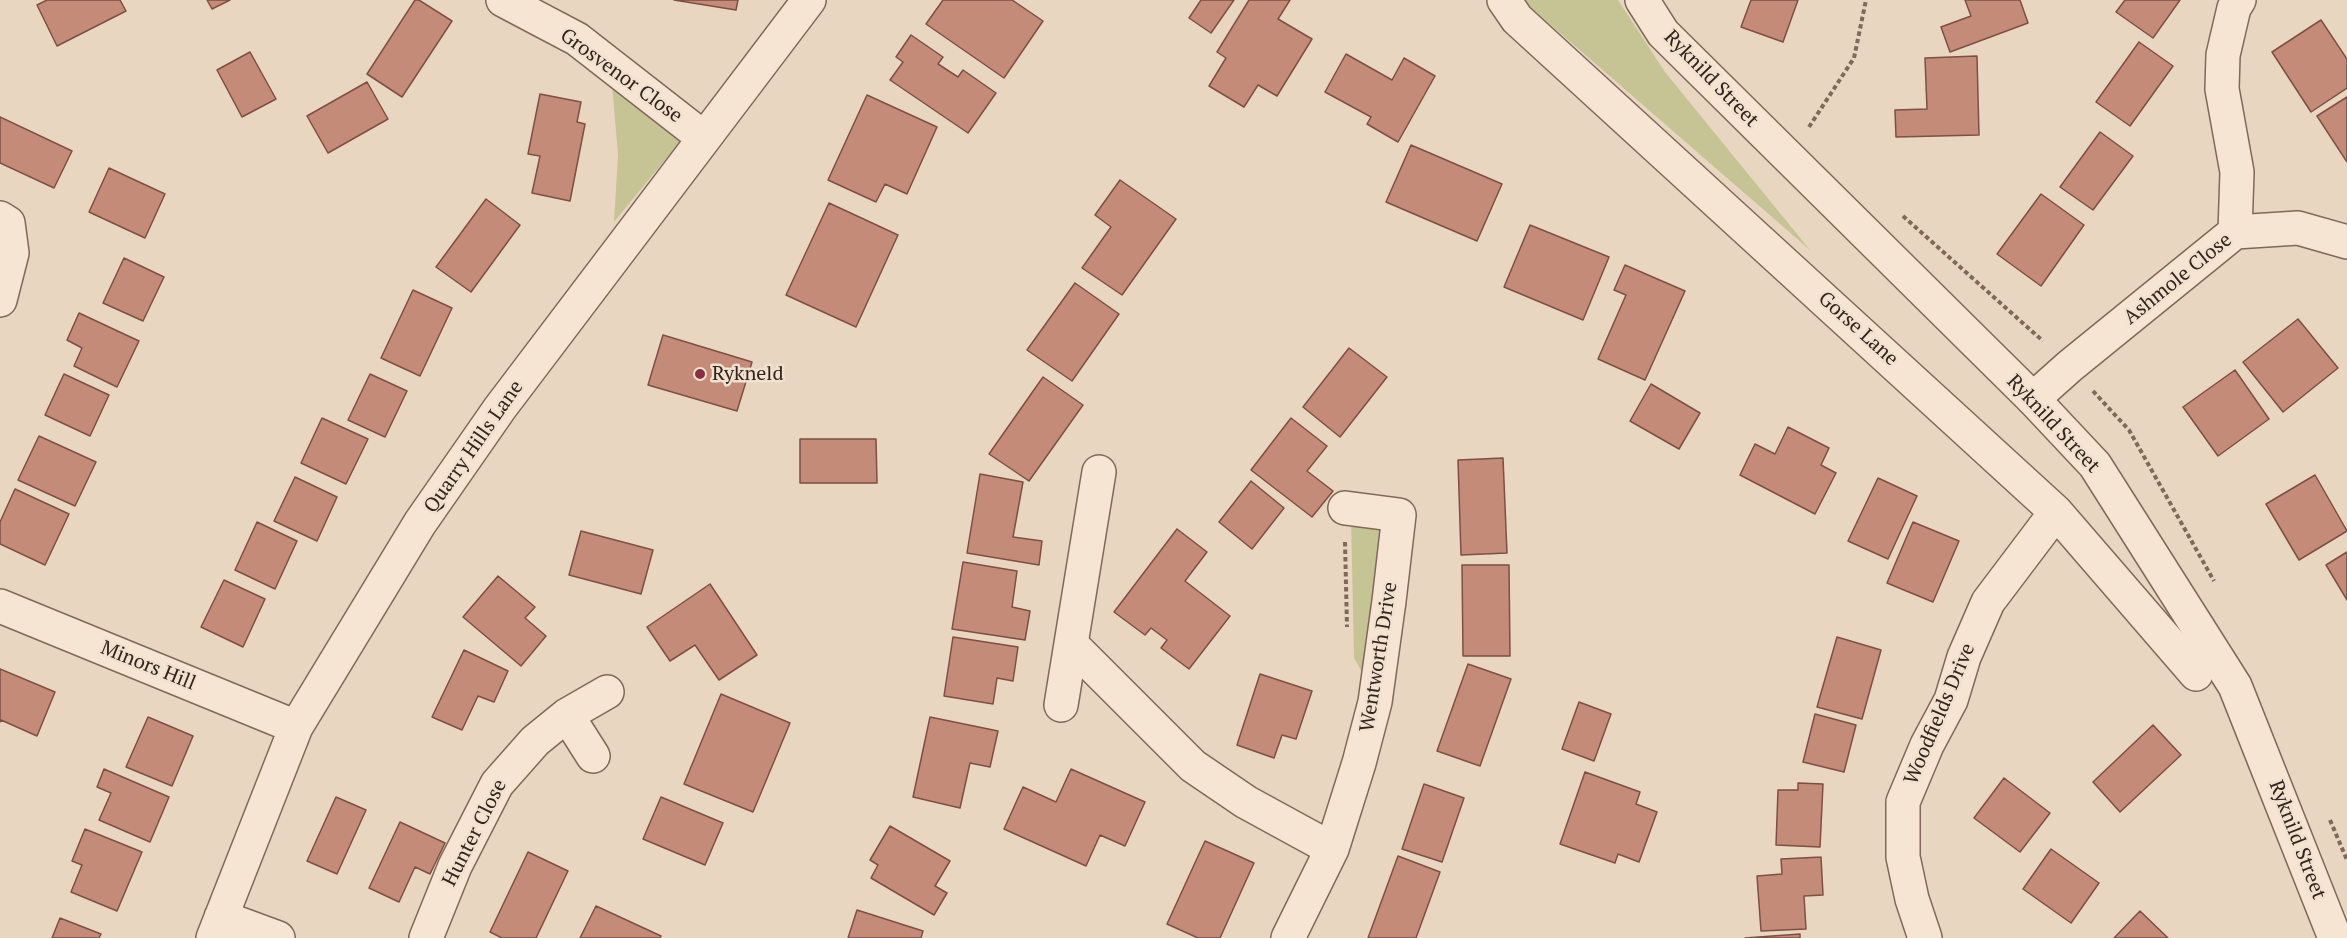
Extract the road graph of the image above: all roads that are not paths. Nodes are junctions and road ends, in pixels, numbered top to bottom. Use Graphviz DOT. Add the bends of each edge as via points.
graph roads {
  1 [pos="503,0"];
  2 [pos="809,0"];
  3 [pos="1504,0"];
  4 [pos="1642,0"];
  5 [pos="2239,0"];
  6 [pos="704,138"];
  7 [pos="0,218"];
  8 [pos="2235,232"];
  9 [pos="2347,242"];
  10 [pos="0,300"];
  11 [pos="2033,399"];
  12 [pos="1099,472"];
  13 [pos="1345,508"];
  14 [pos="2056,512"];
  15 [pos="0,606"];
  16 [pos="1071,644"];
  17 [pos="2196,674"];
  18 [pos="607,692"];
  19 [pos="1061,705"];
  20 [pos="567,715"];
  21 [pos="296,727"];
  22 [pos="593,756"];
  23 [pos="1332,849"];
  24 [pos="217,927"];
  25 [pos="278,938"];
  26 [pos="426,938"];
  27 [pos="1288,938"];
  28 [pos="1925,938"];
  29 [pos="2335,938"];
  1 -- 6 [label="street, Grosvenor Close" via="577,39"];
  2 -- 6 [label="street, Quarry Hills Lane"];
  3 -- 14 [label="street, Gorse Lane" via="1526,27"];
  4 -- 11 [label="street, Ryknild Street" via="1663,33"];
  5 -- 8 [label="street" via="2223,55 2222,89 2237,172"];
  6 -- 21 [label="street, Quarry Hills Lane" via="500,408 426,513"];
  7 -- 10 [label="street" via="8,224 12,253"];
  8 -- 9 [label="street, Ashmole Close" via="2298,228"];
  8 -- 11 [label="street, Ashmole Close"];
  11 -- 29 [label="street, Ryknild Street" via="2095,465 2235,686"];
  12 -- 16 [label="street"];
  13 -- 23 [label="street, Wentworth Drive" via="1399,515 1375,702"];
  14 -- 17 [label="street, Gorse Lane"];
  14 -- 28 [label="street, Woodfields Drive" via="1988,603 1964,657 1951,700 1903,802 1903,857"];
  15 -- 21 [label="street, Minors Hill"];
  16 -- 19 [label="street"];
  16 -- 23 [label="street" via="1193,766 1246,802"];
  18 -- 20 [label="street, Hunter Close"];
  20 -- 22 [label="street"];
  20 -- 26 [label="street, Hunter Close" via="535,741 496,784 455,866"];
  21 -- 24 [label="street, Quarry Hills Lane"];
  23 -- 27 [label="street, Wentworth Drive"];
  24 -- 25 [label="street"];
}
